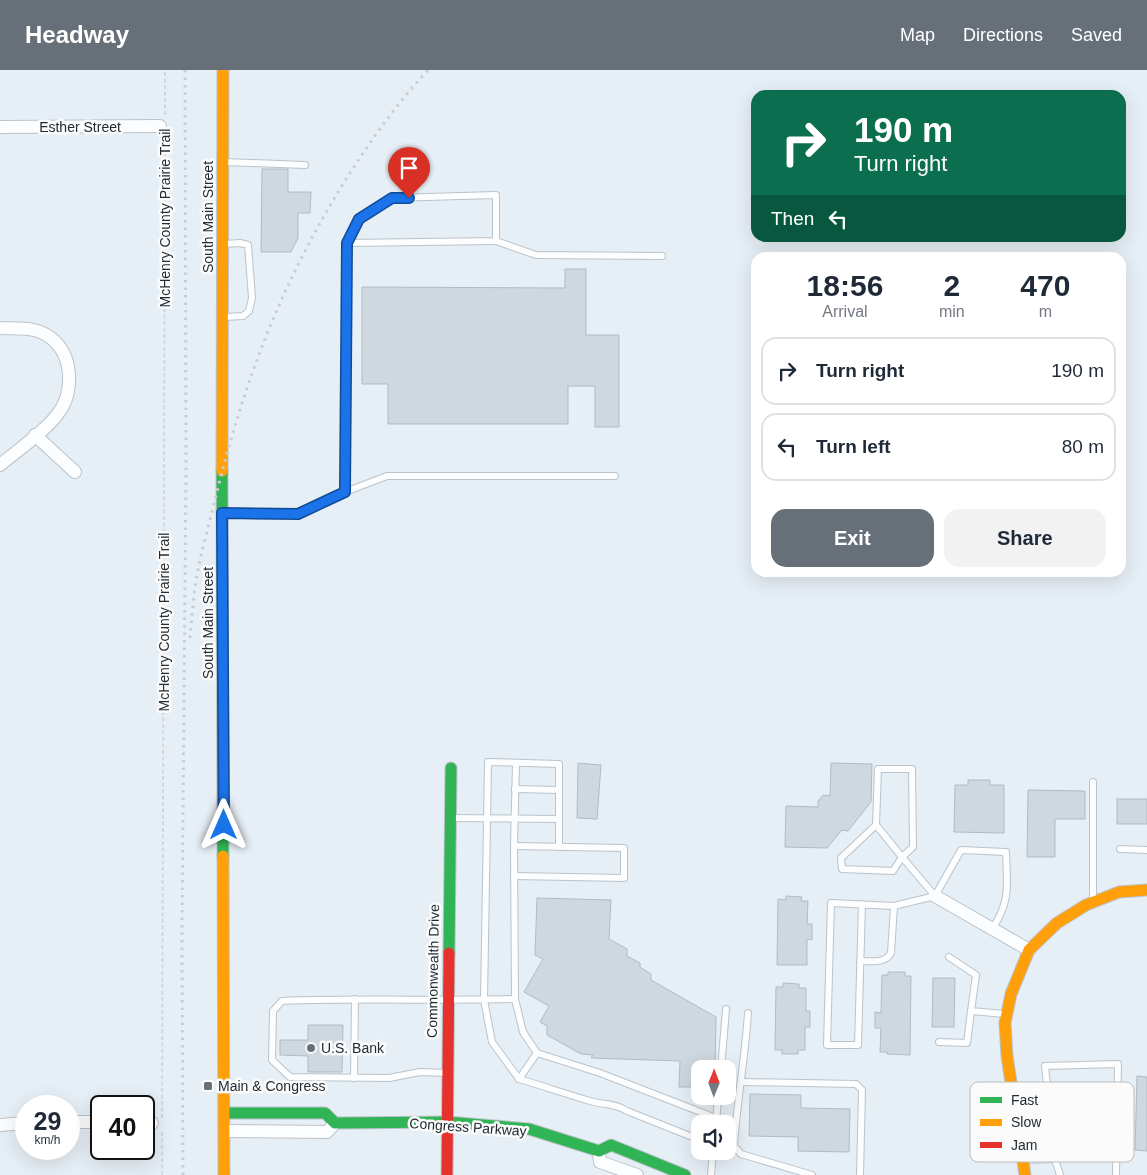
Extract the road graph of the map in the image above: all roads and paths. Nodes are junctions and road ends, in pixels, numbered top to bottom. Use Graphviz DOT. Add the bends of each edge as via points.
graph roads {
  1 [pos="165,70"];
  2 [pos="224,70"];
  3 [pos="163,126"];
  4 [pos="0,127"];
  5 [pos="223,162"];
  6 [pos="305,165"];
  7 [pos="496,241"];
  8 [pos="347,243"];
  9 [pos="223,244"];
  10 [pos="662,256"];
  11 [pos="222,317"];
  12 [pos="0,328"];
  13 [pos="35,435"];
  14 [pos="0,465"];
  15 [pos="75,472"];
  16 [pos="615,476"];
  17 [pos="345,492"];
  18 [pos="222,513"];
  19 [pos="516,763"];
  20 [pos="451,768"];
  21 [pos="1093,782"];
  22 [pos="515,789"];
  23 [pos="559,790"];
  24 [pos="450,818"];
  25 [pos="486,818"];
  26 [pos="514,818"];
  27 [pos="559,819"];
  28 [pos="876,825"];
  29 [pos="514,846"];
  30 [pos="559,847"];
  31 [pos="1120,849"];
  32 [pos="1147,850"];
  33 [pos="902,857"];
  34 [pos="514,876"];
  35 [pos="1147,890"];
  36 [pos="935,896"];
  37 [pos="1093,902"];
  38 [pos="862,904"];
  39 [pos="894,906"];
  40 [pos="992,929"];
  41 [pos="1029,950"];
  42 [pos="949,957"];
  43 [pos="860,961"];
  44 [pos="355,999"];
  45 [pos="515,999"];
  46 [pos="448,1000"];
  47 [pos="484,1000"];
  48 [pos="726,1009"];
  49 [pos="971,1011"];
  50 [pos="748,1013"];
  51 [pos="1007,1014"];
  52 [pos="940,1042"];
  53 [pos="537,1053"];
  54 [pos="722,1060"];
  55 [pos="448,1072"];
  56 [pos="354,1078"];
  57 [pos="519,1079"];
  58 [pos="742,1082"];
  59 [pos="1011,1082"];
  60 [pos="1047,1082"];
  61 [pos="1118,1082"];
  62 [pos="225,1113"];
  63 [pos="702,1115"];
  64 [pos="447,1122"];
  65 [pos="15,1123"];
  66 [pos="334,1123"];
  67 [pos="0,1124"];
  68 [pos="225,1131"];
  69 [pos="691,1136"];
  70 [pos="599,1151"];
  71 [pos="712,1160"];
  72 [pos="1023,1162"];
  73 [pos="1056,1162"];
  74 [pos="1116,1162"];
  75 [pos="162,1175"];
  76 [pos="224,1175"];
  77 [pos="448,1175"];
  78 [pos="637,1175"];
  79 [pos="685,1175"];
  80 [pos="711,1175"];
  81 [pos="812,1175"];
  82 [pos="860,1175"];
  83 [pos="1025,1175"];
  84 [pos="1060,1175"];
  85 [pos="1116,1175"];
  1 -- 3 [label="path, McHenry County Prairie Trail"];
  2 -- 5 [label="street, South Main Street"];
  3 -- 4 [label="street, Esther Street"];
  3 -- 75 [label="path, McHenry County Prairie Trail"];
  5 -- 6 [label="lane"];
  5 -- 9 [label="street, South Main Street"];
  7 -- 8 [label="lane"];
  7 -- 8 [label="lane" via="496,195 392,198 359,219"];
  7 -- 10 [label="lane" via="536,255"];
  8 -- 17 [label="lane"];
  9 -- 11 [label="street, South Main Street"];
  9 -- 11 [label="lane" via="248,245 252,298 249,311 242,316"];
  11 -- 18 [label="street, South Main Street"];
  12 -- 13 [label="street" via="21,327 52,338 67,364 70,381 64,405"];
  13 -- 14 [label="street"];
  13 -- 15 [label="street"];
  16 -- 17 [label="lane" via="387,476"];
  17 -- 18 [label="lane" via="298,514"];
  18 -- 62 [label="street, South Main Street"];
  19 -- 22 [label="lane"];
  19 -- 23 [label="lane" via="559,764"];
  19 -- 25 [label="lane" via="488,762"];
  20 -- 24 [label="street, Commonwealth Drive"];
  21 -- 37 [label="lane"];
  22 -- 23 [label="lane"];
  22 -- 26 [label="lane"];
  23 -- 27 [label="lane"];
  24 -- 25 [label="lane"];
  24 -- 46 [label="street, Commonwealth Drive"];
  25 -- 26 [label="lane"];
  25 -- 47 [label="lane"];
  26 -- 27 [label="lane"];
  26 -- 29 [label="lane"];
  27 -- 30 [label="lane"];
  28 -- 33 [label="lane"];
  28 -- 33 [label="lane" via="841,858 842,869 893,871"];
  28 -- 33 [label="lane" via="878,769 912,769 913,847"];
  29 -- 30 [label="lane"];
  29 -- 34 [label="lane"];
  30 -- 34 [label="lane" via="624,848 624,878"];
  31 -- 32 [label="lane"];
  33 -- 36 [label="lane"];
  34 -- 45 [label="lane"];
  35 -- 37 [label="street" via="1119,892"];
  36 -- 39 [label="lane"];
  36 -- 40 [label="street"];
  36 -- 40 [label="lane" via="961,850 1006,852 1008,894 1003,913"];
  37 -- 41 [label="street" via="1057,923"];
  38 -- 39 [label="lane"];
  38 -- 43 [label="lane"];
  38 -- 43 [label="lane" via="831,903 827,1045 858,1045"];
  39 -- 43 [label="lane" via="888,958"];
  40 -- 41 [label="street"];
  41 -- 51 [label="street" via="1011,994"];
  42 -- 49 [label="lane" via="976,974"];
  44 -- 46 [label="lane"];
  44 -- 56 [label="lane"];
  44 -- 56 [label="lane" via="282,1001 274,1011 272,1060 290,1077"];
  45 -- 47 [label="lane"];
  45 -- 53 [label="lane" via="523,1032"];
  46 -- 47 [label="lane"];
  46 -- 55 [label="street, Commonwealth Drive"];
  47 -- 57 [label="lane" via="492,1042"];
  48 -- 54 [label="lane"];
  49 -- 51 [label="lane"];
  49 -- 52 [label="lane" via="967,1043"];
  50 -- 58 [label="lane"];
  51 -- 59 [label="street" via="1005,1023"];
  53 -- 57 [label="lane"];
  53 -- 63 [label="lane" via="600,1073"];
  55 -- 56 [label="lane"];
  55 -- 64 [label="street, Commonwealth Drive"];
  57 -- 69 [label="lane" via="620,1107"];
  58 -- 81 [label="lane" via="738,1092 734,1146 741,1154"];
  58 -- 82 [label="lane" via="856,1084 862,1090"];
  60 -- 61 [label="lane" via="1045,1066 1118,1064"];
  62 -- 66 [label="street, Congress Parkway" via="325,1113"];
  62 -- 68 [label="street, South Main Street"];
  64 -- 66 [label="street, Congress Parkway"];
  64 -- 70 [label="street, Congress Parkway" via="529,1129"];
  64 -- 77 [label="street, Commonwealth Drive"];
  65 -- 67 [label="street"];
  66 -- 68 [label="street, Congress Parkway" via="327,1132"];
  68 -- 76 [label="street, South Main Street"];
  70 -- 78 [label="street" via="600,1162"];
  70 -- 79 [label="street, Congress Parkway" via="611,1145"];
  71 -- 80 [label="lane"];
  72 -- 83 [label="street"];
  73 -- 84 [label="lane"];
  74 -- 85 [label="lane"];
}
